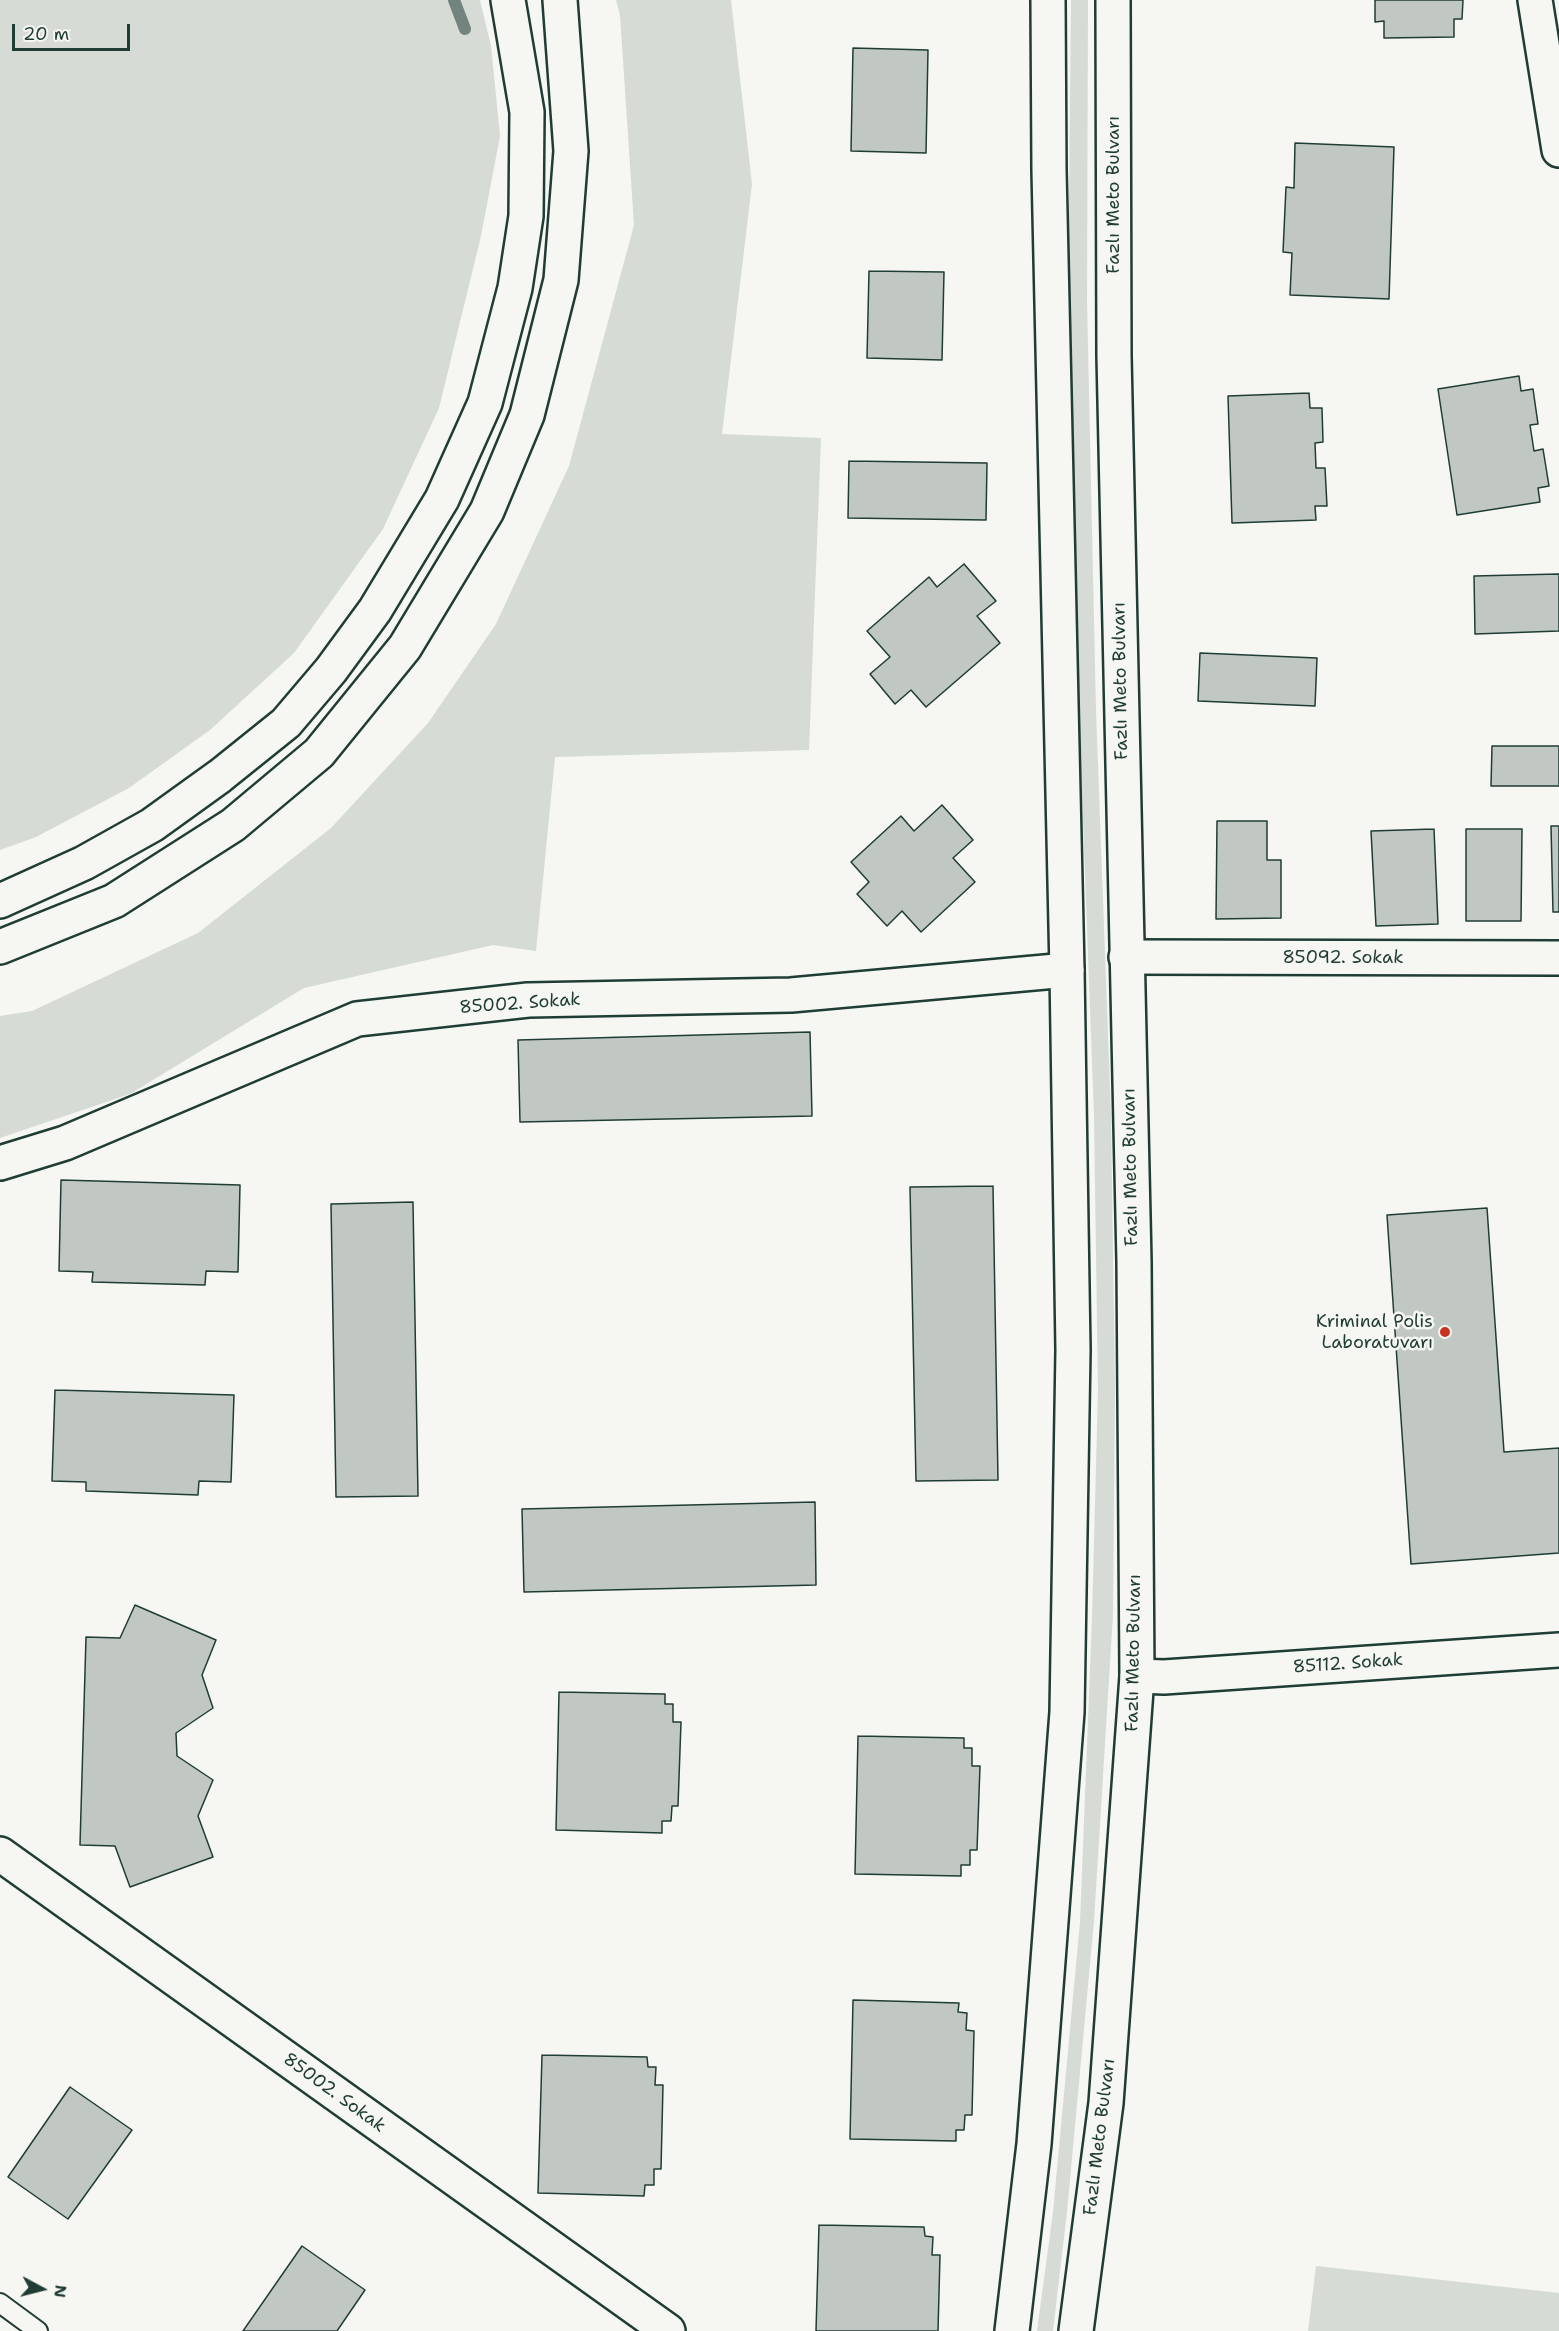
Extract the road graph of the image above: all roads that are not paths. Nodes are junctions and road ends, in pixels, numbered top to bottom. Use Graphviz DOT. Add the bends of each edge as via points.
graph roads {
  1 [pos="508,0"];
  2 [pos="560,0"];
  3 [pos="1048,0"];
  4 [pos="1113,0"];
  5 [pos="1535,0"];
  6 [pos="1559,150"];
  7 [pos="0,902"];
  8 [pos="0,947"];
  9 [pos="1126,957"];
  10 [pos="1559,958"];
  11 [pos="1067,970"];
  12 [pos="0,1163"];
  13 [pos="1559,1650"];
  14 [pos="1137,1676"];
  15 [pos="0,1854"];
  16 [pos="0,2303"];
  17 [pos="38,2331"];
  18 [pos="668,2331"];
  19 [pos="1012,2331"];
  20 [pos="1076,2331"];
  1 -- 7 [label="main road" via="527,112 526,216 515,288 485,403 442,499 375,610 286,723 152,825 84,863"];
  2 -- 8 [label="main road" via="571,151 561,280 527,415 487,511 405,647 319,753 233,825 114,901"];
  3 -- 11 [label="main road"];
  4 -- 9 [label="main road, Fazlı Meto Bulvarı" via="1114,368"];
  5 -- 6 [label="main road"];
  9 -- 10 [label="main road, 85092. Sokak"];
  9 -- 14 [label="main road, Fazlı Meto Bulvarı" via="1134,1261"];
  11 -- 12 [label="main road, 85002. Sokak" via="790,995 528,1000 357,1019 65,1143"];
  11 -- 19 [label="main road" via="1073,1350 1067,1712 1034,2144"];
  13 -- 14 [label="main road, 85112. Sokak"];
  14 -- 20 [label="main road, Fazlı Meto Bulvarı" via="1106,2103"];
  15 -- 18 [label="main road, 85002. Sokak"];
  16 -- 17 [label="lane"];
}
